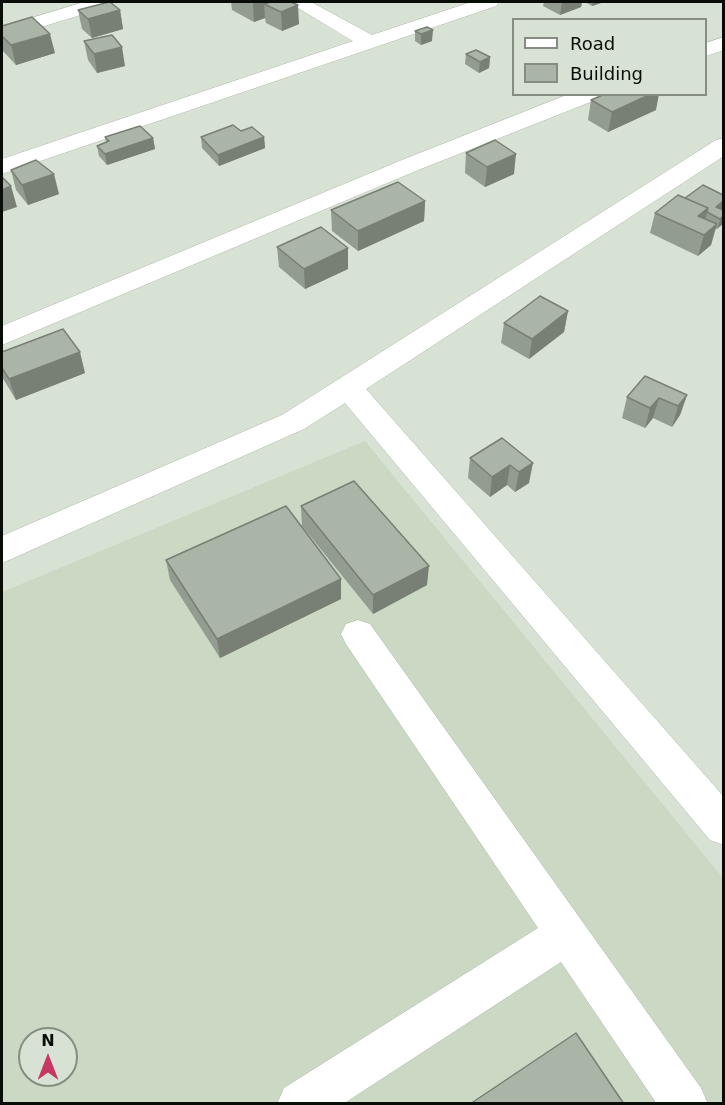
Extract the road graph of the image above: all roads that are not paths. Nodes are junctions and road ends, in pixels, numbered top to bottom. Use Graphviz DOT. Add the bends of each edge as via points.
graph roads {
  1 [pos="103,2"];
  2 [pos="298,2"];
  3 [pos="489,2"];
  4 [pos="2,33"];
  5 [pos="371,43"];
  6 [pos="723,43"];
  7 [pos="707,49"];
  8 [pos="585,96"];
  9 [pos="723,145"];
  10 [pos="2,167"];
  11 [pos="2,336"];
  12 [pos="347,386"];
  13 [pos="2,550"];
  14 [pos="358,634"];
  15 [pos="723,827"];
  16 [pos="568,933"];
  17 [pos="300,1104"];
  18 [pos="685,1104"];
  1 -- 4 [label="street"];
  2 -- 5 [label="street"];
  3 -- 5 [label="street"];
  5 -- 10 [label="street"];
  6 -- 7 [label="street"];
  8 -- 11 [label="street"];
  9 -- 12 [label="street"];
  12 -- 13 [label="street" via="293,422"];
  12 -- 15 [label="street"];
  14 -- 16 [label="street"];
  16 -- 17 [label="street"];
  16 -- 18 [label="street"];
}
